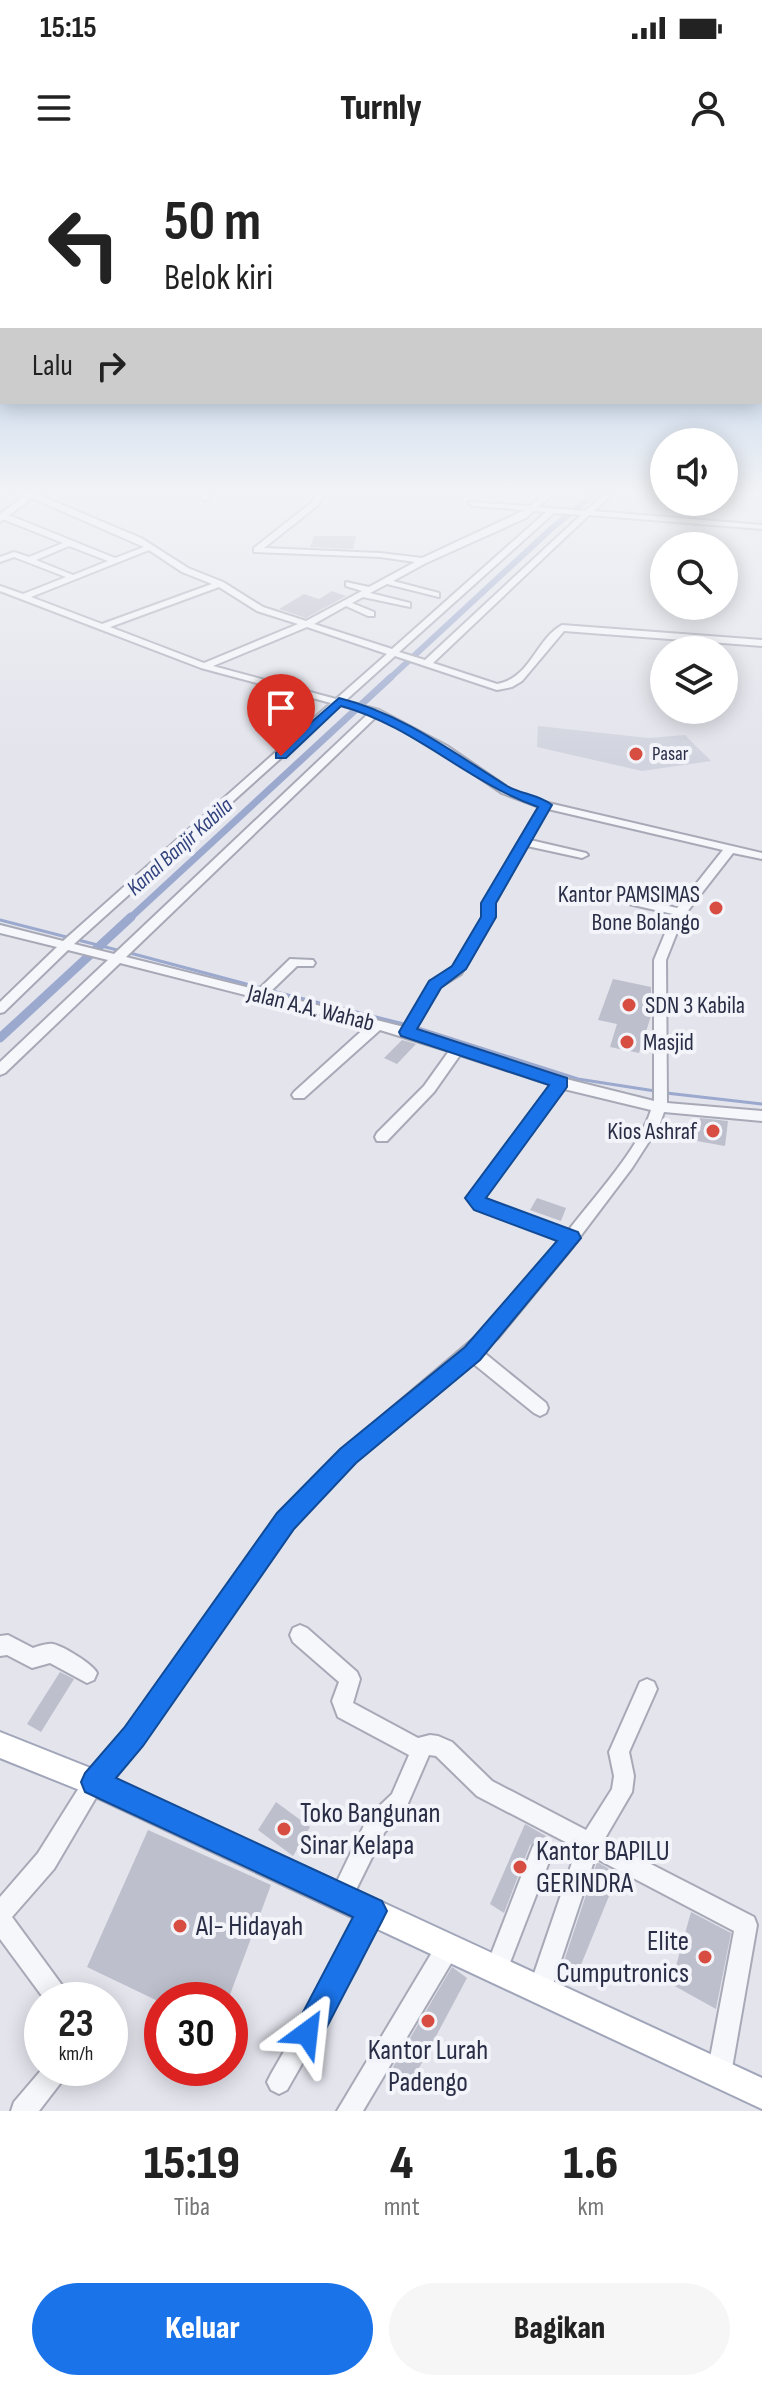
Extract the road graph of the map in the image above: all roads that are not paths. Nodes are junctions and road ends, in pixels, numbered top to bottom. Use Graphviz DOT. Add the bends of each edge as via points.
graph roads {
  1 [pos="62,581"];
  2 [pos="213,581"];
  3 [pos="385,581"];
  4 [pos="476,581"];
  5 [pos="513,581"];
  6 [pos="220,584"];
  7 [pos="349,584"];
  8 [pos="0,588"];
  9 [pos="366,592"];
  10 [pos="436,595"];
  11 [pos="23,597"];
  12 [pos="345,603"];
  13 [pos="407,605"];
  14 [pos="371,614"];
  15 [pos="307,624"];
  16 [pos="102,627"];
  17 [pos="762,643"];
  18 [pos="396,653"];
  19 [pos="424,662"];
  20 [pos="204,666"];
  21 [pos="342,702"];
  22 [pos="374,711"];
  23 [pos="545,805"];
  24 [pos="523,842"];
  25 [pos="731,848"];
  26 [pos="582,855"];
  27 [pos="762,856"];
  28 [pos="624,900"];
  29 [pos="681,912"];
  30 [pos="0,929"];
  31 [pos="69,947"];
  32 [pos="111,958"];
  33 [pos="309,963"];
  34 [pos="265,991"];
  35 [pos="0,1009"];
  36 [pos="377,1025"];
  37 [pos="410,1029"];
  38 [pos="457,1049"];
  39 [pos="0,1070"];
  40 [pos="561,1083"];
  41 [pos="299,1095"];
  42 [pos="661,1098"];
  43 [pos="762,1116"];
  44 [pos="382,1137"];
  45 [pos="571,1238"];
  46 [pos="472,1353"];
  47 [pos="540,1408"];
  48 [pos="300,1635"];
  49 [pos="0,1646"];
  50 [pos="87,1673"];
  51 [pos="647,1689"];
  52 [pos="0,1745"];
  53 [pos="420,1747"];
  54 [pos="94,1782"];
  55 [pos="589,1844"];
  56 [pos="541,1854"];
  57 [pos="341,1896"];
  58 [pos="372,1911"];
  59 [pos="0,1914"];
  60 [pos="0,1920"];
  61 [pos="448,1947"];
  62 [pos="496,1970"];
  63 [pos="46,1982"];
  64 [pos="540,1991"];
  65 [pos="719,2074"];
  66 [pos="279,2082"];
  67 [pos="43,2086"];
  68 [pos="762,2094"];
  69 [pos="23,2111"];
  70 [pos="349,2111"];
  1 -- 11 [label="street"];
  2 -- 6 [label="street"];
  3 -- 9 [label="street"];
  3 -- 10 [label="street"];
  4 -- 18 [label="street"];
  5 -- 19 [label="street"];
  6 -- 15 [label="street" via="254,606"];
  6 -- 16 [label="street"];
  7 -- 9 [label="street"];
  8 -- 11 [label="street"];
  9 -- 12 [label="street"];
  9 -- 13 [label="street"];
  11 -- 16 [label="street"];
  12 -- 14 [label="street"];
  12 -- 15 [label="street"];
  15 -- 18 [label="street"];
  15 -- 20 [label="street"];
  16 -- 20 [label="street"];
  17 -- 19 [label="street" via="562,628 540,659 502,687"];
  18 -- 19 [label="street"];
  18 -- 21 [label="street"];
  20 -- 21 [label="street"];
  21 -- 22 [label="street"];
  21 -- 31 [label="street"];
  22 -- 23 [label="street" via="443,748 506,791"];
  22 -- 32 [label="street"];
  23 -- 24 [label="street"];
  23 -- 25 [label="street"];
  24 -- 26 [label="street"];
  24 -- 37 [label="street" via="458,969 435,984"];
  25 -- 27 [label="street"];
  25 -- 29 [label="street"];
  28 -- 29 [label="street"];
  29 -- 42 [label="street" via="660,960"];
  30 -- 31 [label="street, Jalan A.A. Wahab"];
  31 -- 32 [label="street, Jalan A.A. Wahab"];
  31 -- 35 [label="street"];
  32 -- 34 [label="street, Jalan A.A. Wahab"];
  32 -- 39 [label="street"];
  33 -- 34 [label="street" via="294,962"];
  34 -- 36 [label="street, Jalan A.A. Wahab"];
  36 -- 37 [label="street, Jalan A.A. Wahab"];
  36 -- 41 [label="street"];
  37 -- 38 [label="street, Jalan A.A. Wahab"];
  38 -- 40 [label="street, Jalan A.A. Wahab"];
  38 -- 44 [label="street" via="429,1089"];
  40 -- 42 [label="street, Jalan A.A. Wahab"];
  40 -- 45 [label="street" via="475,1198 481,1205"];
  42 -- 43 [label="street, Jalan A.A. Wahab"];
  42 -- 45 [label="street" via="627,1164"];
  45 -- 46 [label="street"];
  46 -- 47 [label="street"];
  46 -- 54 [label="street" via="348,1456 285,1521 134,1737"];
  48 -- 53 [label="street" via="350,1679 342,1701 345,1710"];
  49 -- 50 [label="street" via="32,1658 51,1653"];
  51 -- 55 [label="street" via="619,1752 622,1792"];
  52 -- 54 [label="main road"];
  53 -- 55 [label="street" via="428,1744 448,1751 477,1783"];
  53 -- 57 [label="street" via="399,1801 376,1825"];
  54 -- 57 [label="main road"];
  54 -- 59 [label="street" via="51,1853"];
  55 -- 64 [label="street"];
  55 -- 65 [label="street" via="746,1925"];
  56 -- 62 [label="street"];
  57 -- 58 [label="main road"];
  58 -- 61 [label="main road"];
  58 -- 66 [label="street"];
  60 -- 63 [label="street"];
  61 -- 62 [label="main road"];
  61 -- 70 [label="street"];
  62 -- 64 [label="main road"];
  64 -- 65 [label="main road"];
  65 -- 68 [label="main road"];
  67 -- 69 [label="street"];
}
